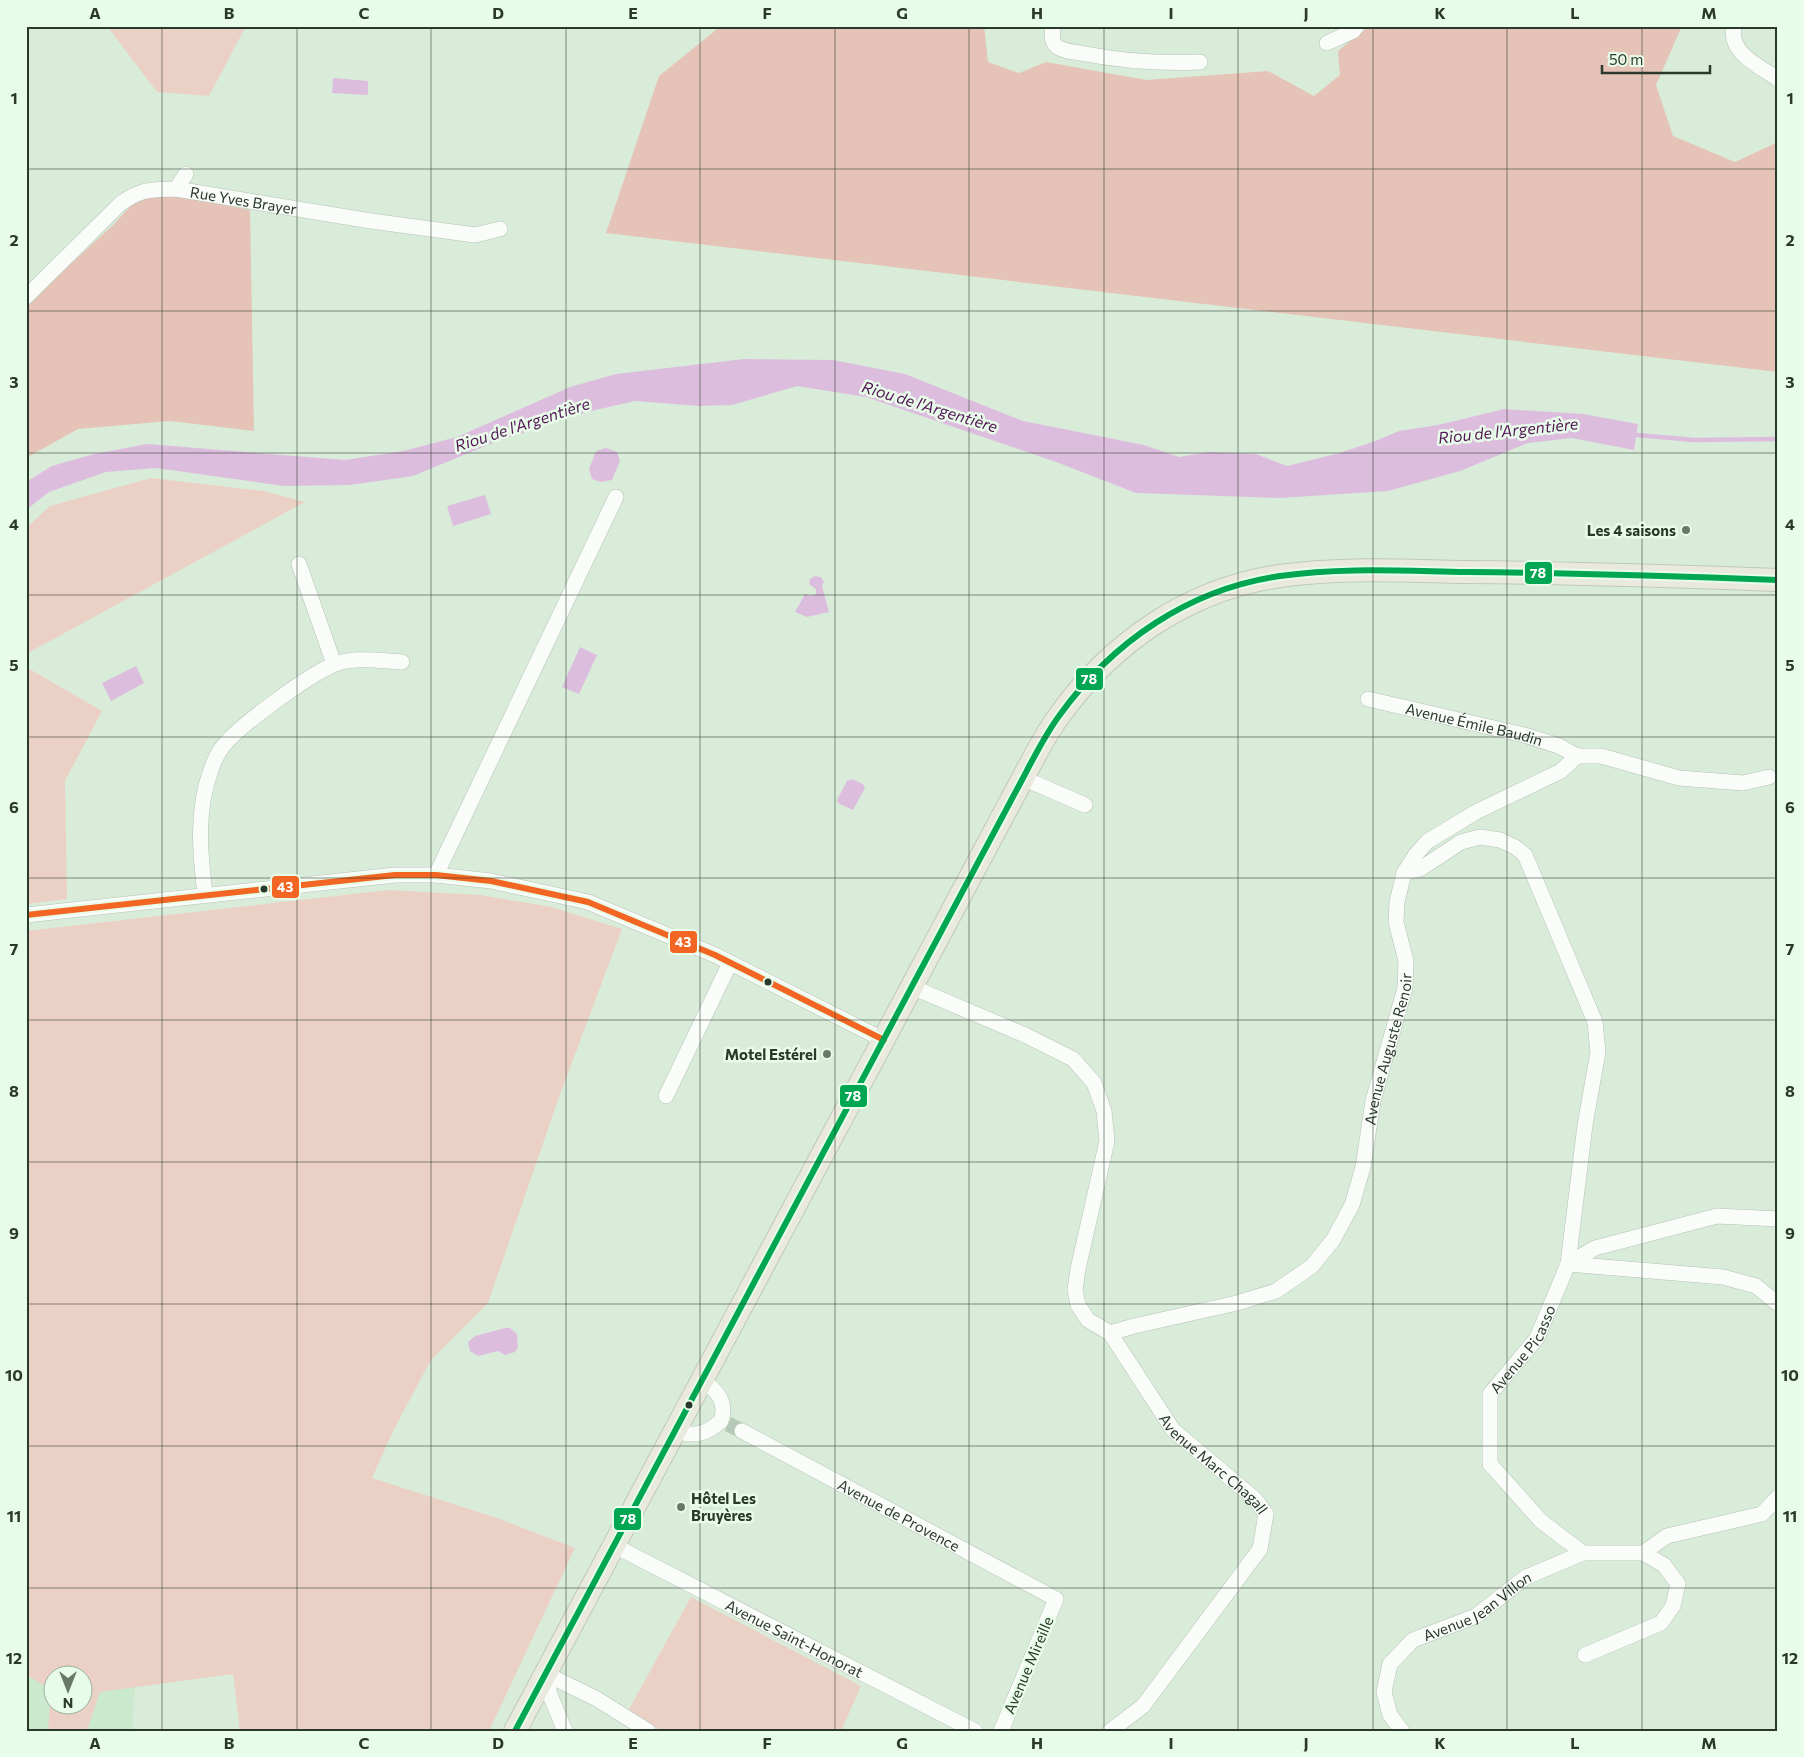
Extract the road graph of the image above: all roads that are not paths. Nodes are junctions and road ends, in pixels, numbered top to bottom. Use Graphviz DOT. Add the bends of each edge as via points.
graph roads {
  1 [pos="1053,26"];
  2 [pos="1357,26"];
  3 [pos="1734,26"];
  4 [pos="1327,43"];
  5 [pos="1200,62"];
  6 [pos="1778,79"];
  7 [pos="186,174"];
  8 [pos="176,189"];
  9 [pos="500,228"];
  10 [pos="26,297"];
  11 [pos="616,497"];
  12 [pos="299,564"];
  13 [pos="1778,580"];
  14 [pos="402,662"];
  15 [pos="334,664"];
  16 [pos="1368,699"];
  17 [pos="1577,756"];
  18 [pos="1769,777"];
  19 [pos="1023,778"];
  20 [pos="1085,805"];
  21 [pos="1404,873"];
  22 [pos="436,875"];
  23 [pos="205,894"];
  24 [pos="26,915"];
  25 [pos="730,963"];
  26 [pos="912,987"];
  27 [pos="884,1040"];
  28 [pos="666,1096"];
  29 [pos="1778,1219"];
  30 [pos="1568,1264"];
  31 [pos="1778,1304"];
  32 [pos="1110,1333"];
  33 [pos="700,1380"];
  34 [pos="675,1430"];
  35 [pos="742,1431"];
  36 [pos="1778,1496"];
  37 [pos="613,1545"];
  38 [pos="1583,1553"];
  39 [pos="1643,1553"];
  40 [pos="1056,1599"];
  41 [pos="1585,1655"];
  42 [pos="546,1674"];
  43 [pos="515,1731"];
  44 [pos="565,1731"];
  45 [pos="648,1731"];
  46 [pos="975,1731"];
  47 [pos="1001,1731"];
  48 [pos="1110,1731"];
  49 [pos="1402,1731"];
  1 -- 5 [label="street" via="1052,37 1056,46 1064,50 1119,61"];
  2 -- 4 [label="street"];
  3 -- 6 [label="street" via="1738,51"];
  7 -- 8 [label="street"];
  8 -- 9 [label="street, Rue Yves Brayer" via="475,236"];
  8 -- 10 [label="street, Rue Yves Brayer" via="137,192 121,203"];
  11 -- 22 [label="street"];
  12 -- 15 [label="street"];
  13 -- 19 [label="main road" via="1369,570 1280,576 1243,583 1197,599 1170,613 1141,631 1103,662 1057,718"];
  14 -- 15 [label="street" via="362,660"];
  15 -- 23 [label="street" via="293,688 221,749 210,770 199,827"];
  16 -- 17 [label="street, Avenue Émile Baudin" via="1524,735 1559,746"];
  17 -- 18 [label="street, Avenue Émile Baudin" via="1601,756 1680,778 1743,783"];
  17 -- 21 [label="street" via="1561,771 1476,812 1428,841"];
  19 -- 20 [label="street"];
  19 -- 26 [label="main road"];
  21 -- 30 [label="street" via="1420,869 1461,842 1480,837 1500,840 1515,847 1525,856 1536,881 1595,1022 1598,1052 1585,1126"];
  21 -- 32 [label="street, Avenue Auguste Renoir" via="1396,922 1406,961 1405,988 1373,1101 1363,1167 1352,1205 1332,1240 1312,1266 1276,1291"];
  22 -- 23 [label="street" via="348,878"];
  22 -- 25 [label="street" via="491,881 588,902"];
  23 -- 24 [label="street"];
  25 -- 27 [label="street"];
  25 -- 28 [label="street"];
  26 -- 27 [label="main road"];
  26 -- 32 [label="street" via="1073,1059 1094,1083 1104,1111 1107,1141 1075,1290 1078,1305 1088,1320"];
  27 -- 33 [label="main road"];
  29 -- 30 [label="street" via="1717,1216 1595,1248"];
  30 -- 31 [label="street" via="1723,1276 1756,1286"];
  30 -- 38 [label="street, Avenue Picasso" via="1537,1338 1490,1394 1490,1464 1541,1521"];
  32 -- 48 [label="street, Avenue Marc Chagall" via="1173,1430 1255,1499 1266,1514 1260,1549 1143,1706"];
  33 -- 34 [label="main road"];
  33 -- 34 [label="street" via="719,1395 725,1422 699,1434"];
  34 -- 37 [label="main road"];
  35 -- 40 [label="street, Avenue de Provence"];
  36 -- 39 [label="street" via="1762,1514 1667,1536"];
  37 -- 42 [label="main road"];
  37 -- 46 [label="street, Avenue Saint-Honorat"];
  38 -- 39 [label="street"];
  38 -- 49 [label="street, Avenue Jean Villon" via="1526,1577 1476,1616 1412,1640 1390,1664 1384,1692 1390,1715"];
  39 -- 41 [label="street" via="1664,1565 1678,1584 1673,1606 1661,1623"];
  40 -- 47 [label="street, Avenue Mireille"];
  42 -- 43 [label="main road"];
  42 -- 44 [label="street" via="550,1695"];
  42 -- 45 [label="street" via="597,1699"];
}
